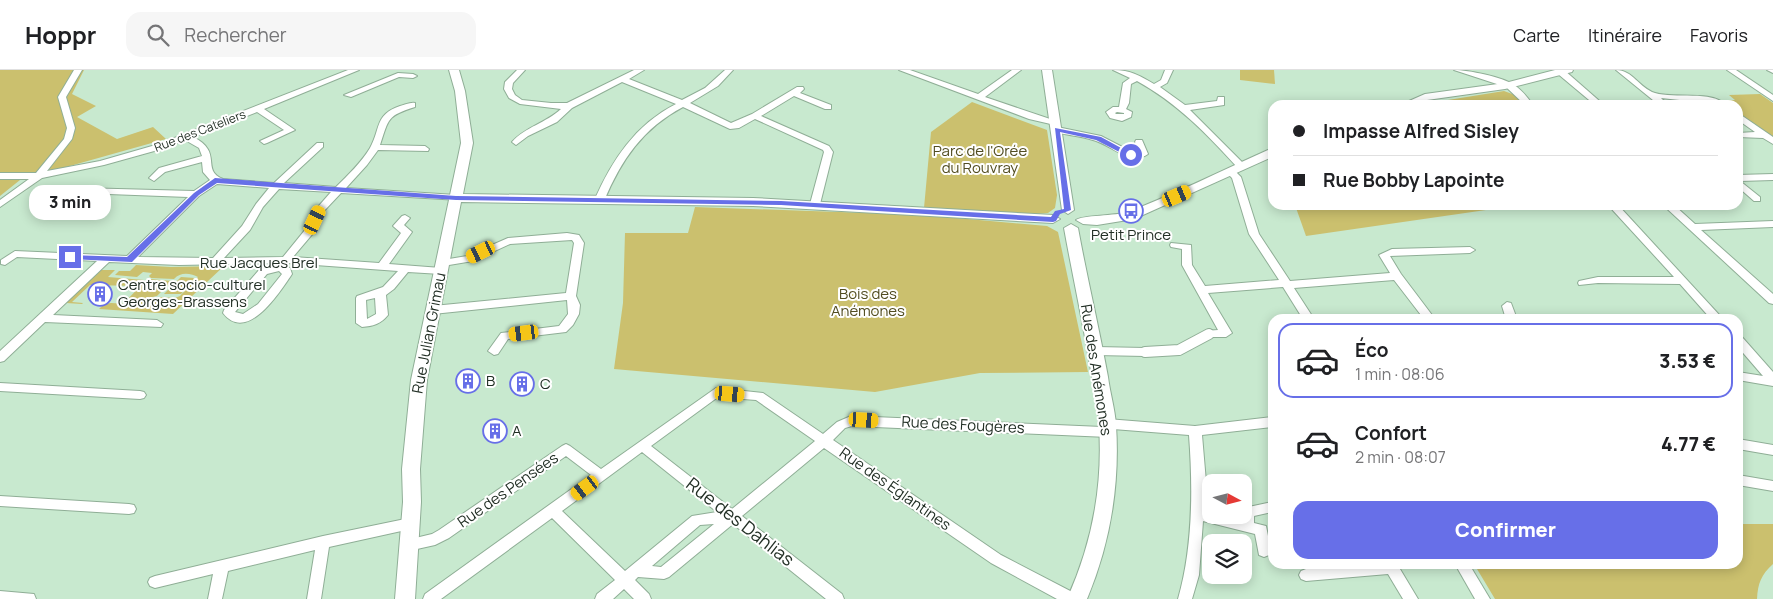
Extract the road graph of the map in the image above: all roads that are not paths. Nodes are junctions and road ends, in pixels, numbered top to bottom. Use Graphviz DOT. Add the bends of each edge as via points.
graph roads {
  1 [pos="78,70"];
  2 [pos="454,70"];
  3 [pos="521,70"];
  4 [pos="640,70"];
  5 [pos="729,70"];
  6 [pos="903,70"];
  7 [pos="1017,70"];
  8 [pos="1047,70"];
  9 [pos="1117,70"];
  10 [pos="1169,70"];
  11 [pos="1458,70"];
  12 [pos="1620,70"];
  13 [pos="1731,70"];
  14 [pos="352,71"];
  15 [pos="1564,71"];
  16 [pos="413,76"];
  17 [pos="1138,77"];
  18 [pos="622,79"];
  19 [pos="1509,85"];
  20 [pos="1156,86"];
  21 [pos="370,87"];
  22 [pos="348,95"];
  23 [pos="1652,95"];
  24 [pos="978,98"];
  25 [pos="1220,98"];
  26 [pos="1773,99"];
  27 [pos="1420,100"];
  28 [pos="1524,100"];
  29 [pos="1595,100"];
  30 [pos="1658,100"];
  31 [pos="1705,100"];
  32 [pos="683,104"];
  33 [pos="412,105"];
  34 [pos="569,106"];
  35 [pos="828,107"];
  36 [pos="259,108"];
  37 [pos="1184,108"];
  38 [pos="1122,109"];
  39 [pos="755,116"];
  40 [pos="1743,120"];
  41 [pos="1056,126"];
  42 [pos="1743,135"];
  43 [pos="1764,135"];
  44 [pos="186,137"];
  45 [pos="264,141"];
  46 [pos="1773,141"];
  47 [pos="516,142"];
  48 [pos="1139,142"];
  49 [pos="320,145"];
  50 [pos="375,147"];
  51 [pos="425,149"];
  52 [pos="1268,155"];
  53 [pos="205,158"];
  54 [pos="1236,169"];
  55 [pos="0,176"];
  56 [pos="40,176"];
  57 [pos="1773,177"];
  58 [pos="154,178"];
  59 [pos="1743,178"];
  60 [pos="215,180"];
  61 [pos="276,186"];
  62 [pos="1743,187"];
  63 [pos="82,190"];
  64 [pos="338,190"];
  65 [pos="196,194"];
  66 [pos="456,198"];
  67 [pos="1757,199"];
  68 [pos="599,201"];
  69 [pos="0,204"];
  70 [pos="815,204"];
  71 [pos="1068,210"];
  72 [pos="1618,210"];
  73 [pos="1673,210"];
  74 [pos="405,218"];
  75 [pos="1053,220"];
  76 [pos="1077,224"];
  77 [pos="1773,224"];
  78 [pos="1692,227"];
  79 [pos="1175,245"];
  80 [pos="1470,250"];
  81 [pos="106,259"];
  82 [pos="129,260"];
  83 [pos="5,262"];
  84 [pos="214,262"];
  85 [pos="282,264"];
  86 [pos="442,267"];
  87 [pos="381,268"];
  88 [pos="405,270"];
  89 [pos="1397,276"];
  90 [pos="1684,282"];
  91 [pos="1583,283"];
  92 [pos="1286,284"];
  93 [pos="1202,290"];
  94 [pos="380,293"];
  95 [pos="571,296"];
  96 [pos="1773,300"];
  97 [pos="1508,306"];
  98 [pos="433,310"];
  99 [pos="1306,314"];
  100 [pos="1426,314"];
  101 [pos="1510,314"];
  102 [pos="1713,314"];
  103 [pos="42,318"];
  104 [pos="157,324"];
  105 [pos="1209,334"];
  106 [pos="0,344"];
  107 [pos="14,344"];
  108 [pos="1743,346"];
  109 [pos="1096,350"];
  110 [pos="494,351"];
  111 [pos="1145,352"];
  112 [pos="0,358"];
  113 [pos="1743,377"];
  114 [pos="1773,381"];
  115 [pos="0,387"];
  116 [pos="140,395"];
  117 [pos="1268,422"];
  118 [pos="1108,428"];
  119 [pos="1195,431"];
  120 [pos="825,440"];
  121 [pos="1743,445"];
  122 [pos="643,446"];
  123 [pos="1773,450"];
  124 [pos="601,476"];
  125 [pos="1743,481"];
  126 [pos="1773,486"];
  127 [pos="0,501"];
  128 [pos="1268,508"];
  129 [pos="129,509"];
  130 [pos="554,511"];
  131 [pos="1197,514"];
  132 [pos="732,516"];
  133 [pos="410,524"];
  134 [pos="1246,526"];
  135 [pos="323,542"];
  136 [pos="408,545"];
  137 [pos="1264,552"];
  138 [pos="222,566"];
  139 [pos="1362,569"];
  140 [pos="1392,569"];
  141 [pos="1465,569"];
  142 [pos="637,571"];
  143 [pos="1306,575"];
  144 [pos="625,580"];
  145 [pos="155,582"];
  146 [pos="0,597"];
  147 [pos="29,599"];
  148 [pos="215,599"];
  149 [pos="314,599"];
  150 [pos="404,599"];
  151 [pos="430,599"];
  152 [pos="602,599"];
  153 [pos="644,599"];
  154 [pos="837,599"];
  155 [pos="1071,599"];
  156 [pos="1077,599"];
  157 [pos="1186,599"];
  158 [pos="1411,599"];
  159 [pos="1483,599"];
  1 -- 56 [label="street" via="62,97 71,128 68,139"];
  2 -- 66 [label="street, Rue Julian Grimau" via="467,138"];
  3 -- 34 [label="street" via="509,82 512,96 520,102"];
  4 -- 18 [label="street"];
  5 -- 32 [label="street" via="703,94"];
  6 -- 24 [label="street"];
  7 -- 24 [label="street"];
  8 -- 41 [label="street"];
  9 -- 17 [label="street"];
  10 -- 20 [label="street" via="1164,81"];
  11 -- 19 [label="street"];
  12 -- 23 [label="street"];
  13 -- 26 [label="street"];
  14 -- 21 [label="street"];
  14 -- 36 [label="street, Rue des Cateliers"];
  15 -- 19 [label="street"];
  15 -- 29 [label="street"];
  16 -- 21 [label="street" via="398,75"];
  17 -- 20 [label="street"];
  17 -- 38 [label="street" via="1127,83"];
  18 -- 32 [label="street"];
  18 -- 34 [label="street"];
  19 -- 27 [label="street" via="1434,95"];
  19 -- 28 [label="street"];
  20 -- 37 [label="street"];
  21 -- 22 [label="street"];
  23 -- 30 [label="street"];
  23 -- 31 [label="street"];
  24 -- 41 [label="street"];
  25 -- 37 [label="street" via="1221,103"];
  32 -- 39 [label="street" via="730,126"];
  32 -- 68 [label="street" via="654,121 624,151"];
  33 -- 50 [label="street" via="385,118"];
  34 -- 47 [label="street" via="554,120"];
  35 -- 39 [label="street" via="797,91"];
  36 -- 44 [label="street, Rue des Cateliers"];
  36 -- 45 [label="street" via="291,130"];
  37 -- 54 [label="street"];
  39 -- 70 [label="street" via="829,152"];
  40 -- 43 [label="street"];
  41 -- 48 [label="street" via="1098,138 1131,155 1144,154"];
  41 -- 71 [label="street"];
  42 -- 43 [label="street"];
  43 -- 46 [label="street"];
  44 -- 53 [label="street" via="202,147"];
  44 -- 56 [label="street, Rue des Cateliers" via="123,157"];
  49 -- 61 [label="street"];
  50 -- 51 [label="street"];
  50 -- 64 [label="street"];
  52 -- 54 [label="street"];
  53 -- 58 [label="street" via="162,170"];
  53 -- 60 [label="street" via="206,169"];
  54 -- 76 [label="street" via="1129,216"];
  54 -- 92 [label="street" via="1254,234"];
  55 -- 56 [label="street"];
  56 -- 69 [label="street"];
  57 -- 59 [label="street"];
  60 -- 61 [label="street"];
  60 -- 65 [label="street"];
  61 -- 64 [label="street"];
  61 -- 84 [label="street" via="246,228"];
  62 -- 67 [label="street"];
  63 -- 65 [label="street"];
  64 -- 66 [label="street"];
  64 -- 85 [label="street"];
  65 -- 82 [label="street"];
  66 -- 68 [label="street"];
  66 -- 86 [label="street, Rue Julian Grimau"];
  68 -- 70 [label="street"];
  70 -- 75 [label="street"];
  71 -- 75 [label="street" via="1057,212"];
  71 -- 76 [label="street" via="1079,213"];
  72 -- 90 [label="street"];
  73 -- 78 [label="street"];
  74 -- 87 [label="street" via="398,226 407,232"];
  75 -- 76 [label="street" via="1058,225"];
  76 -- 109 [label="street, Rue des Anémones"];
  77 -- 78 [label="street"];
  78 -- 96 [label="street"];
  79 -- 93 [label="street" via="1187,248 1187,265"];
  80 -- 89 [label="street" via="1392,252 1384,255"];
  81 -- 82 [label="street, Rue Jacques Brel"];
  81 -- 83 [label="street, Rue Jacques Brel" via="15,254"];
  81 -- 103 [label="street"];
  82 -- 84 [label="street, Rue Jacques Brel"];
  84 -- 85 [label="street, Rue Jacques Brel"];
  85 -- 85 [label="street" via="263,272 228,313 245,318 258,312 287,274"];
  85 -- 87 [label="street, Rue Jacques Brel"];
  86 -- 88 [label="street, Rue Jacques Brel"];
  86 -- 95 [label="street, Rue Jacques Brel" via="508,241 575,237 579,243"];
  86 -- 98 [label="street, Rue Julian Grimau"];
  87 -- 88 [label="street, Rue Jacques Brel"];
  88 -- 94 [label="street" via="387,291"];
  89 -- 92 [label="street"];
  89 -- 100 [label="street"];
  90 -- 91 [label="street" via="1598,280"];
  90 -- 102 [label="street"];
  92 -- 93 [label="street"];
  92 -- 99 [label="street"];
  93 -- 105 [label="street" via="1226,333"];
  95 -- 98 [label="street"];
  95 -- 110 [label="street" via="575,302 569,325 562,329 505,336"];
  97 -- 101 [label="street"];
  98 -- 133 [label="street, Rue Julian Grimau" via="415,409"];
  103 -- 104 [label="street"];
  103 -- 107 [label="street"];
  105 -- 111 [label="street" via="1187,348 1163,353"];
  106 -- 107 [label="street"];
  107 -- 112 [label="street"];
  108 -- 114 [label="street"];
  109 -- 111 [label="street"];
  109 -- 118 [label="street, Rue des Anémones"];
  113 -- 114 [label="street"];
  115 -- 116 [label="street"];
  117 -- 119 [label="street, Rue des Fougères"];
  118 -- 119 [label="street, Rue des Fougères"];
  118 -- 120 [label="street, Rue des Fougères" via="864,420 841,425"];
  118 -- 156 [label="street, Rue des Anémones" via="1106,505 1100,538"];
  119 -- 131 [label="street" via="1200,482"];
  120 -- 122 [label="street, Rue des Églantines" via="759,396 716,392"];
  120 -- 132 [label="street, Rue des Fougères"];
  120 -- 155 [label="street, Rue des Églantines" via="996,559"];
  121 -- 123 [label="street"];
  122 -- 124 [label="street"];
  122 -- 132 [label="street, Rue des Dahlias"];
  124 -- 130 [label="street"];
  124 -- 136 [label="street, Rue des Pensées" via="566,449 444,534"];
  125 -- 126 [label="street"];
  127 -- 129 [label="street"];
  128 -- 134 [label="street" via="1248,512"];
  130 -- 144 [label="street"];
  130 -- 151 [label="street"];
  131 -- 134 [label="street"];
  131 -- 157 [label="street" via="1192,575"];
  132 -- 142 [label="street" via="697,520"];
  132 -- 142 [label="street, Rue des Fougères" via="664,573"];
  132 -- 154 [label="street, Rue des Dahlias"];
  133 -- 135 [label="street"];
  133 -- 136 [label="street, Rue Julian Grimau"];
  134 -- 137 [label="street" via="1261,530"];
  135 -- 138 [label="street"];
  135 -- 149 [label="street"];
  136 -- 150 [label="street, Rue Julian Grimau"];
  138 -- 145 [label="street"];
  138 -- 148 [label="street"];
  139 -- 143 [label="street"];
  140 -- 158 [label="street"];
  141 -- 159 [label="street"];
  142 -- 144 [label="street"];
  144 -- 152 [label="street"];
  144 -- 153 [label="street"];
  146 -- 147 [label="street"];
}
